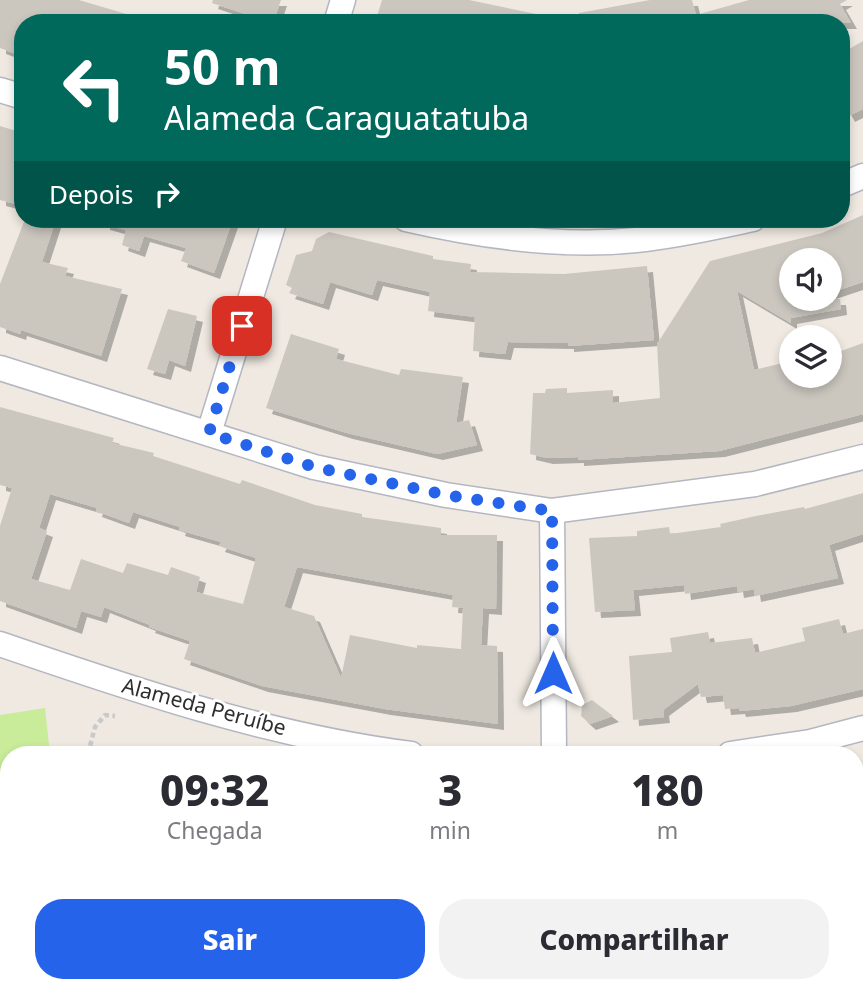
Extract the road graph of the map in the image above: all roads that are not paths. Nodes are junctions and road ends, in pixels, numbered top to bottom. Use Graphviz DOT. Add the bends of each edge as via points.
graph roads {
  1 [pos="272,228"];
  2 [pos="446,228"];
  3 [pos="702,228"];
  4 [pos="0,368"];
  5 [pos="209,433"];
  6 [pos="863,457"];
  7 [pos="552,511"];
  8 [pos="0,644"];
  9 [pos="863,729"];
  10 [pos="353,746"];
  11 [pos="554,746"];
  12 [pos="779,746"];
  1 -- 5 [label="street"];
  2 -- 3 [label="street" via="548,242 635,240"];
  4 -- 5 [label="street"];
  5 -- 7 [label="street" via="314,467 446,495"];
  6 -- 7 [label="street" via="755,484"];
  7 -- 11 [label="street"];
  8 -- 10 [label="street, Alameda Peruíbe" via="163,698"];
  9 -- 12 [label="street"];
}
